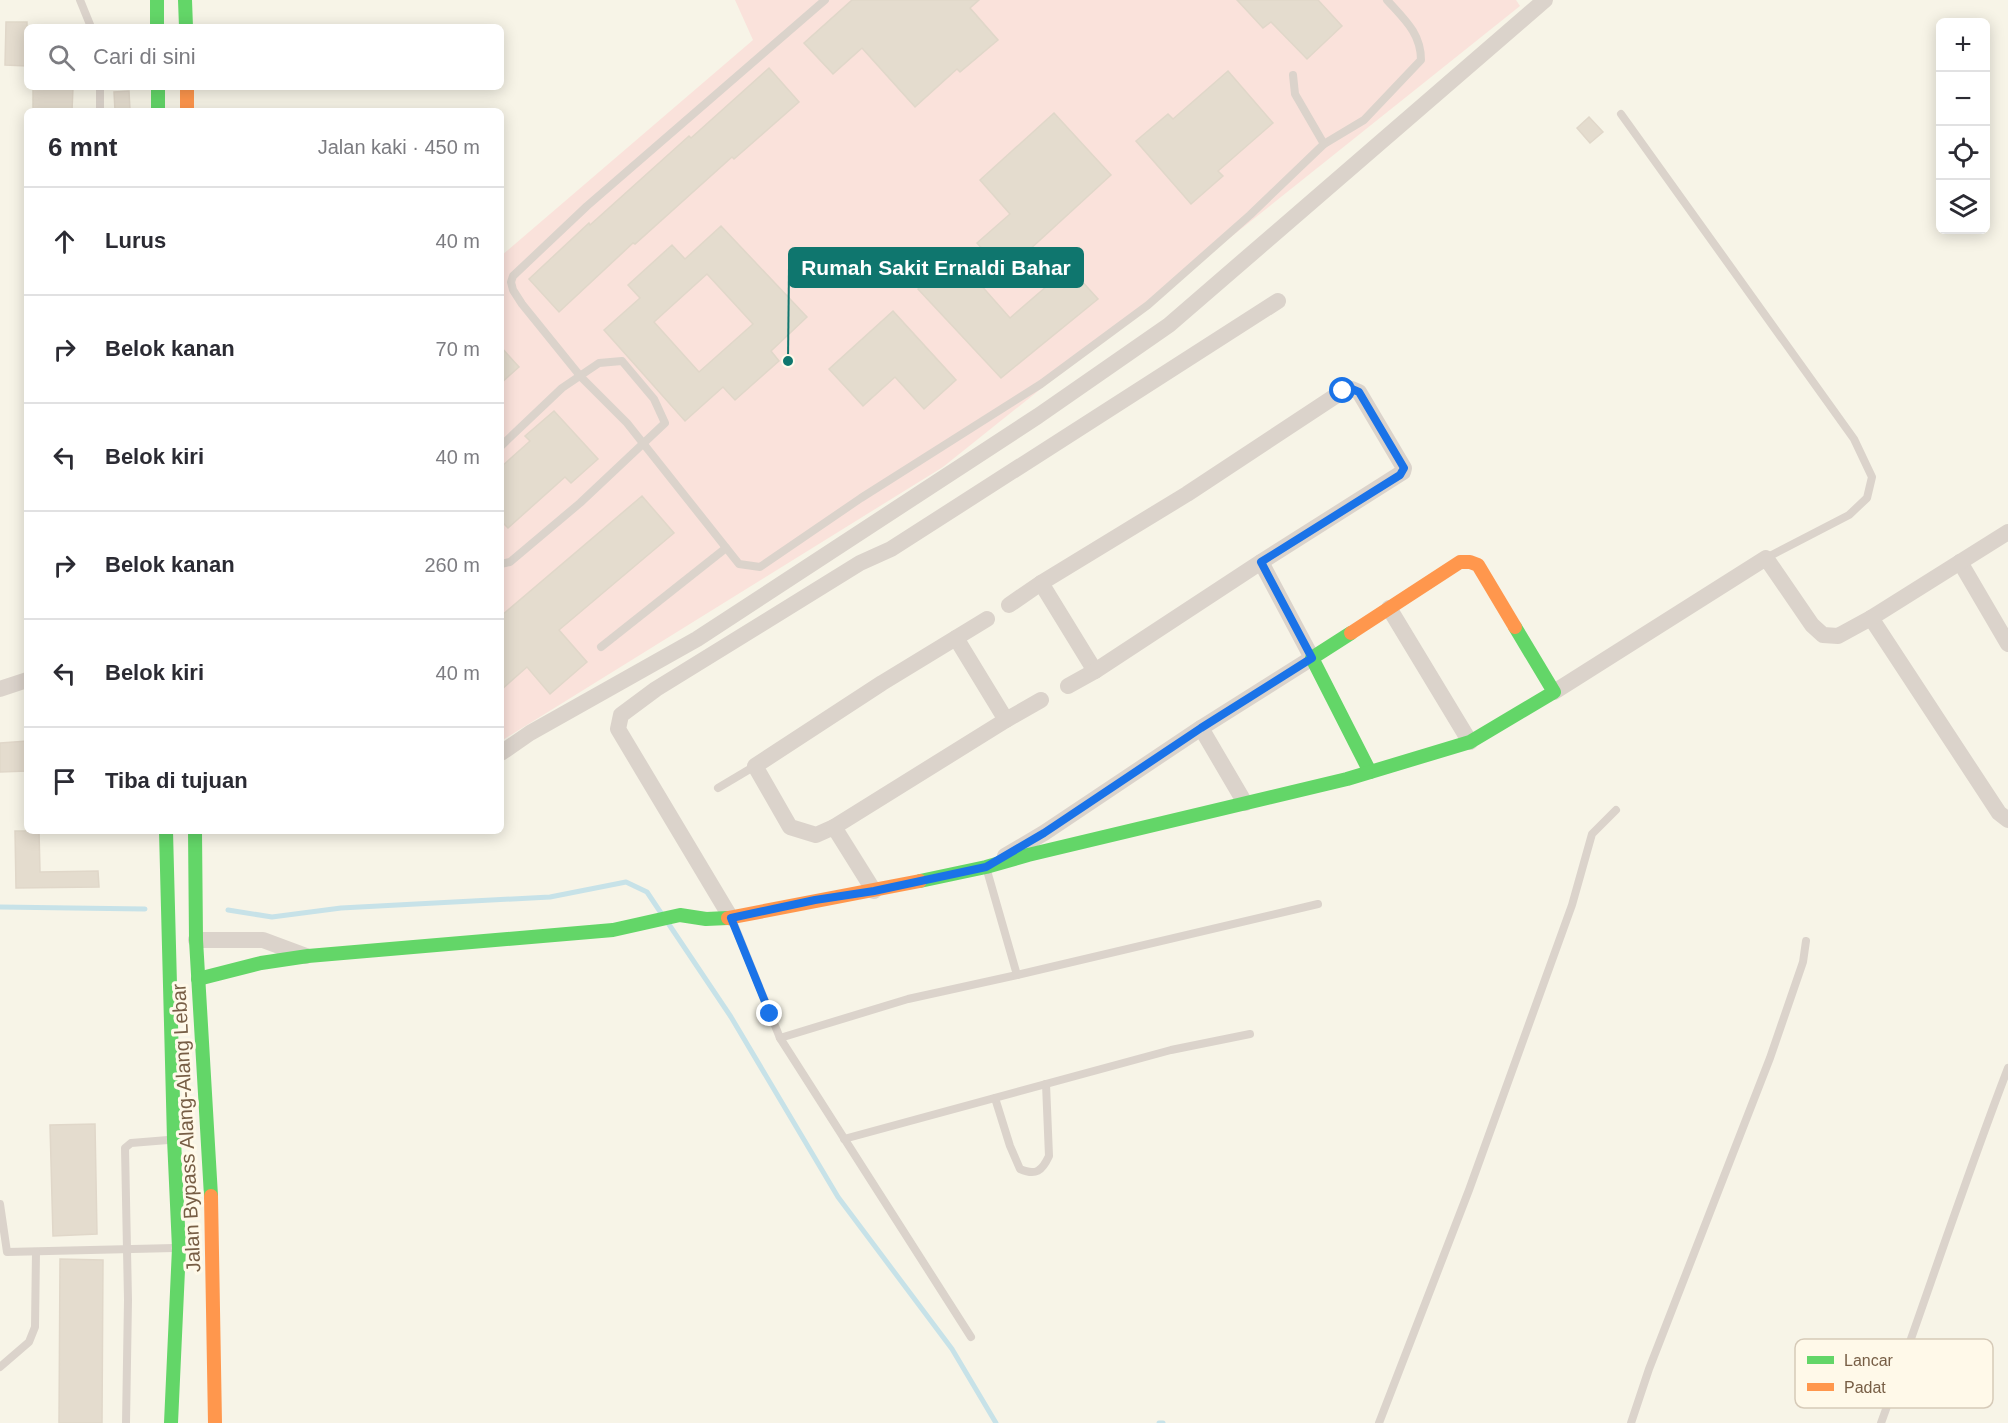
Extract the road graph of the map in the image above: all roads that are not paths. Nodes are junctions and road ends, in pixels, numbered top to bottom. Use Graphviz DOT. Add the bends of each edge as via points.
graph roads {
  1 [pos="80,0"];
  2 [pos="157,0"];
  3 [pos="185,0"];
  4 [pos="825,0"];
  5 [pos="1387,0"];
  6 [pos="1545,0"];
  7 [pos="90,24"];
  8 [pos="157,24"];
  9 [pos="186,24"];
  10 [pos="1293,75"];
  11 [pos="100,90"];
  12 [pos="158,90"];
  13 [pos="187,90"];
  14 [pos="99,108"];
  15 [pos="158,108"];
  16 [pos="187,108"];
  17 [pos="1621,114"];
  18 [pos="1324,144"];
  19 [pos="1278,301"];
  20 [pos="581,377"];
  21 [pos="504,443"];
  22 [pos="642,443"];
  23 [pos="2008,532"];
  24 [pos="726,548"];
  25 [pos="1766,558"];
  26 [pos="1261,562"];
  27 [pos="1960,562"];
  28 [pos="504,563"];
  29 [pos="1041,583"];
  30 [pos="1009,605"];
  31 [pos="1389,608"];
  32 [pos="1871,618"];
  33 [pos="987,619"];
  34 [pos="956,638"];
  35 [pos="2008,644"];
  36 [pos="601,647"];
  37 [pos="1312,658"];
  38 [pos="1095,671"];
  39 [pos="24,681"];
  40 [pos="1068,686"];
  41 [pos="0,689"];
  42 [pos="1554,692"];
  43 [pos="1041,700"];
  44 [pos="1006,720"];
  45 [pos="1201,728"];
  46 [pos="1470,742"];
  47 [pos="504,751"];
  48 [pos="755,766"];
  49 [pos="1370,772"];
  50 [pos="718,788"];
  51 [pos="1245,803"];
  52 [pos="1616,810"];
  53 [pos="2008,820"];
  54 [pos="834,827"];
  55 [pos="166,834"];
  56 [pos="195,834"];
  57 [pos="986,867"];
  58 [pos="874,891"];
  59 [pos="1318,904"];
  60 [pos="731,918"];
  61 [pos="196,932"];
  62 [pos="1806,941"];
  63 [pos="308,956"];
  64 [pos="1017,975"];
  65 [pos="198,979"];
  66 [pos="1250,1035"];
  67 [pos="780,1038"];
  68 [pos="2008,1068"];
  69 [pos="1046,1084"];
  70 [pos="995,1098"];
  71 [pos="174,1139"];
  72 [pos="844,1139"];
  73 [pos="0,1204"];
  74 [pos="179,1248"];
  75 [pos="127,1250"];
  76 [pos="3,1252"];
  77 [pos="36,1252"];
  78 [pos="971,1337"];
  79 [pos="1911,1339"];
  80 [pos="0,1367"];
  81 [pos="1886,1408"];
  82 [pos="126,1423"];
  83 [pos="171,1423"];
  84 [pos="215,1423"];
  85 [pos="1379,1423"];
  86 [pos="1631,1423"];
  87 [pos="1881,1423"];
  1 -- 7 [label="lane"];
  2 -- 8 [label="main road"];
  3 -- 9 [label="main road"];
  4 -- 20 [label="lane" via="587,206 513,276 513,290 522,304"];
  5 -- 18 [label="lane" via="1414,29 1421,46 1421,60 1364,120"];
  6 -- 47 [label="street" via="1169,325 1038,416 697,639"];
  10 -- 18 [label="lane" via="1295,94"];
  11 -- 14 [label="lane"];
  12 -- 15 [label="main road"];
  13 -- 16 [label="main road"];
  17 -- 25 [label="lane" via="1854,439 1872,477 1867,498 1849,515"];
  18 -- 24 [label="lane" via="1148,305 1041,384 760,567 739,564"];
  19 -- 60 [label="street" via="891,549 860,563 656,689 621,715 618,729"];
  20 -- 21 [label="lane" via="562,388"];
  20 -- 22 [label="lane"];
  20 -- 22 [label="lane" via="599,363 622,361 654,399 665,423"];
  22 -- 24 [label="lane"];
  22 -- 28 [label="lane" via="571,510"];
  23 -- 27 [label="street"];
  24 -- 36 [label="lane"];
  25 -- 32 [label="street" via="1822,635 1838,636"];
  25 -- 42 [label="street"];
  26 -- 29 [label="street" via="1403,472 1359,392 1343,391"];
  26 -- 37 [label="street"];
  26 -- 38 [label="street"];
  27 -- 32 [label="street"];
  27 -- 35 [label="street"];
  29 -- 30 [label="street"];
  29 -- 38 [label="street"];
  31 -- 37 [label="main road"];
  31 -- 42 [label="main road" via="1460,562 1478,565"];
  31 -- 46 [label="street"];
  32 -- 53 [label="street" via="1999,813"];
  33 -- 34 [label="street"];
  34 -- 44 [label="street"];
  34 -- 48 [label="street"];
  37 -- 45 [label="street"];
  37 -- 49 [label="main road"];
  38 -- 40 [label="street"];
  39 -- 41 [label="street"];
  42 -- 46 [label="main road"];
  43 -- 44 [label="street"];
  44 -- 54 [label="street"];
  45 -- 51 [label="street"];
  45 -- 57 [label="street"];
  46 -- 49 [label="main road"];
  48 -- 50 [label="lane"];
  48 -- 54 [label="street" via="790,827 816,835"];
  49 -- 51 [label="main road"];
  51 -- 57 [label="main road"];
  52 -- 85 [label="lane" via="1592,834 1572,905 1469,1190"];
  54 -- 58 [label="street"];
  55 -- 71 [label="main road, Jalan Bypass Alang-Alang Lebar"];
  56 -- 61 [label="main road, Jalan Bypass Alang-Alang Lebar"];
  57 -- 58 [label="main road"];
  57 -- 64 [label="lane"];
  58 -- 60 [label="main road"];
  59 -- 64 [label="lane"];
  60 -- 63 [label="main road" via="680,915 613,930"];
  60 -- 67 [label="lane"];
  61 -- 63 [label="street" via="263,940"];
  61 -- 65 [label="main road, Jalan Bypass Alang-Alang Lebar"];
  62 -- 86 [label="lane" via="1803,962 1770,1058"];
  63 -- 65 [label="main road"];
  64 -- 67 [label="lane" via="897,1002"];
  65 -- 84 [label="main road, Jalan Bypass Alang-Alang Lebar" via="211,1199"];
  66 -- 69 [label="lane" via="1171,1050"];
  67 -- 72 [label="lane"];
  68 -- 79 [label="lane"];
  69 -- 70 [label="lane"];
  69 -- 70 [label="lane" via="1049,1156 1039,1171 1029,1173 1020,1169"];
  70 -- 72 [label="lane"];
  71 -- 74 [label="main road, Jalan Bypass Alang-Alang Lebar"];
  71 -- 75 [label="lane" via="126,1146"];
  72 -- 78 [label="lane"];
  73 -- 76 [label="lane"];
  74 -- 75 [label="lane"];
  74 -- 83 [label="main road, Jalan Bypass Alang-Alang Lebar"];
  75 -- 77 [label="lane"];
  75 -- 82 [label="lane"];
  76 -- 77 [label="lane"];
  77 -- 80 [label="lane" via="35,1327 29,1342"];
  81 -- 87 [label="lane"];
}
